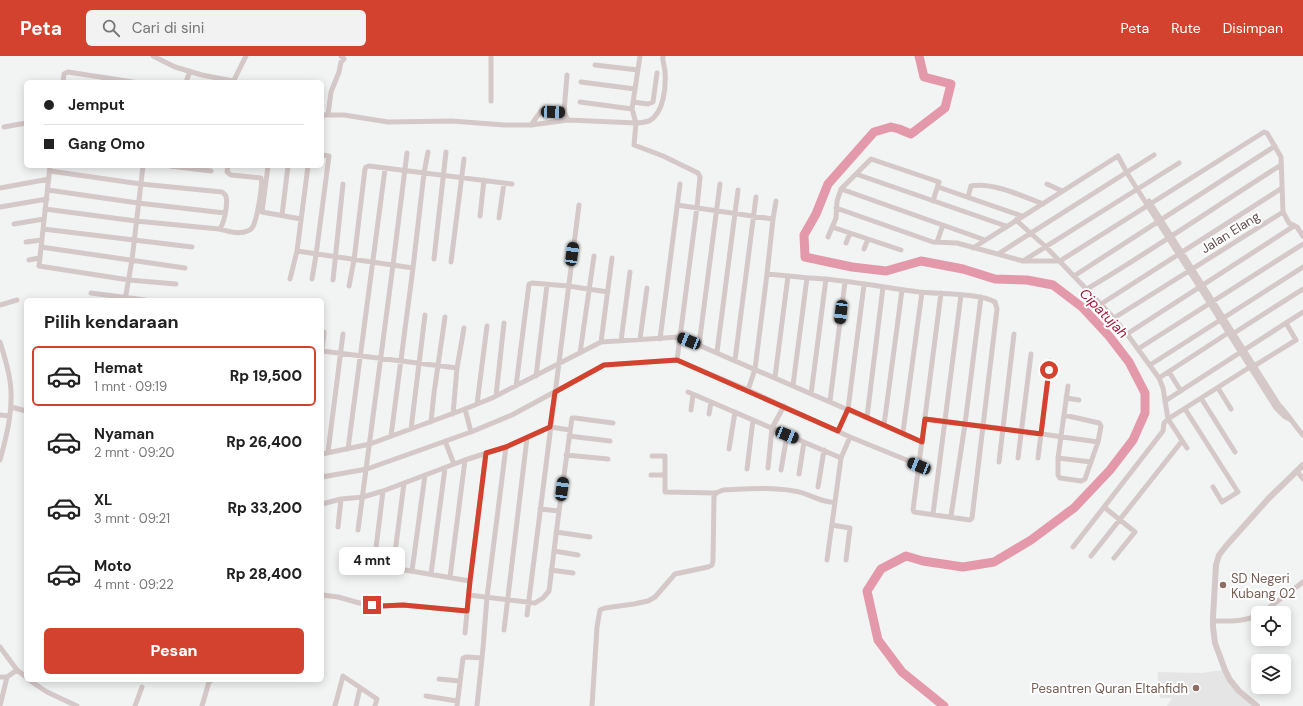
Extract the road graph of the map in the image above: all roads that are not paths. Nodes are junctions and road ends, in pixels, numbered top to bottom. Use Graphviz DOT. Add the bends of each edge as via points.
graph roads {
  1 [pos="153,56"];
  2 [pos="246,56"];
  3 [pos="341,56"];
  4 [pos="491,56"];
  5 [pos="640,56"];
  6 [pos="663,56"];
  7 [pos="595,64"];
  8 [pos="638,70"];
  9 [pos="190,71"];
  10 [pos="657,73"];
  11 [pos="567,75"];
  12 [pos="63,80"];
  13 [pos="120,80"];
  14 [pos="187,80"];
  15 [pos="229,80"];
  16 [pos="234,80"];
  17 [pos="581,82"];
  18 [pos="635,90"];
  19 [pos="491,101"];
  20 [pos="580,102"];
  21 [pos="633,102"];
  22 [pos="632,109"];
  23 [pos="564,112"];
  24 [pos="325,115"];
  25 [pos="568,120"];
  26 [pos="24,123"];
  27 [pos="636,124"];
  28 [pos="531,125"];
  29 [pos="4,127"];
  30 [pos="1275,146"];
  31 [pos="428,152"];
  32 [pos="446,152"];
  33 [pos="407,153"];
  34 [pos="324,155"];
  35 [pos="1154,155"];
  36 [pos="464,159"];
  37 [pos="1179,163"];
  38 [pos="1282,165"];
  39 [pos="143,168"];
  40 [pos="186,168"];
  41 [pos="228,168"];
  42 [pos="268,168"];
  43 [pos="288,168"];
  44 [pos="308,168"];
  45 [pos="50,169"];
  46 [pos="385,169"];
  47 [pos="211,171"];
  48 [pos="404,171"];
  49 [pos="1128,172"];
  50 [pos="424,173"];
  51 [pos="856,174"];
  52 [pos="443,176"];
  53 [pos="463,178"];
  54 [pos="49,179"];
  55 [pos="484,180"];
  56 [pos="504,183"];
  57 [pos="141,184"];
  58 [pos="343,184"];
  59 [pos="512,184"];
  60 [pos="680,184"];
  61 [pos="720,184"];
  62 [pos="1047,184"];
  63 [pos="938,187"];
  64 [pos="0,188"];
  65 [pos="1138,188"];
  66 [pos="1282,188"];
  67 [pos="841,189"];
  68 [pos="48,190"];
  69 [pos="738,190"];
  70 [pos="1062,191"];
  71 [pos="756,197"];
  72 [pos="968,197"];
  73 [pos="47,199"];
  74 [pos="776,201"];
  75 [pos="933,201"];
  76 [pos="138,203"];
  77 [pos="1043,204"];
  78 [pos="1149,204"];
  79 [pos="579,205"];
  80 [pos="677,205"];
  81 [pos="0,207"];
  82 [pos="697,207"];
  83 [pos="836,208"];
  84 [pos="45,209"];
  85 [pos="716,210"];
  86 [pos="1283,212"];
  87 [pos="225,213"];
  88 [pos="735,213"];
  89 [pos="282,216"];
  90 [pos="480,216"];
  91 [pos="753,216"];
  92 [pos="1022,216"];
  93 [pos="499,218"];
  94 [pos="44,219"];
  95 [pos="301,219"];
  96 [pos="773,219"];
  97 [pos="1016,220"];
  98 [pos="136,221"];
  99 [pos="1159,221"];
  100 [pos="14,224"];
  101 [pos="943,225"];
  102 [pos="1006,226"];
  103 [pos="1294,226"];
  104 [pos="832,227"];
  105 [pos="43,229"];
  106 [pos="219,229"];
  107 [pos="850,233"];
  108 [pos="1031,233"];
  109 [pos="1303,236"];
  110 [pos="828,237"];
  111 [pos="1170,237"];
  112 [pos="868,239"];
  113 [pos="42,240"];
  114 [pos="133,240"];
  115 [pos="985,240"];
  116 [pos="26,242"];
  117 [pos="937,242"];
  118 [pos="846,243"];
  119 [pos="1303,244"];
  120 [pos="41,247"];
  121 [pos="192,247"];
  122 [pos="1046,247"];
  123 [pos="973,248"];
  124 [pos="864,250"];
  125 [pos="901,250"];
  126 [pos="297,251"];
  127 [pos="998,254"];
  128 [pos="1180,254"];
  129 [pos="316,255"];
  130 [pos="594,256"];
  131 [pos="39,258"];
  132 [pos="336,258"];
  133 [pos="612,258"];
  134 [pos="434,259"];
  135 [pos="29,260"];
  136 [pos="132,260"];
  137 [pos="354,260"];
  138 [pos="1023,261"];
  139 [pos="1060,261"];
  140 [pos="451,262"];
  141 [pos="373,263"];
  142 [pos="394,265"];
  143 [pos="1303,267"];
  144 [pos="185,268"];
  145 [pos="414,268"];
  146 [pos="1191,270"];
  147 [pos="630,272"];
  148 [pos="767,274"];
  149 [pos="788,276"];
  150 [pos="1074,276"];
  151 [pos="806,278"];
  152 [pos="290,279"];
  153 [pos="312,279"];
  154 [pos="129,280"];
  155 [pos="333,280"];
  156 [pos="826,280"];
  157 [pos="845,282"];
  158 [pos="176,284"];
  159 [pos="547,285"];
  160 [pos="864,285"];
  161 [pos="349,286"];
  162 [pos="568,286"];
  163 [pos="1201,286"];
  164 [pos="883,287"];
  165 [pos="647,288"];
  166 [pos="588,289"];
  167 [pos="1087,289"];
  168 [pos="1303,289"];
  169 [pos="902,290"];
  170 [pos="608,292"];
  171 [pos="922,292"];
  172 [pos="91,293"];
  173 [pos="941,293"];
  174 [pos="961,294"];
  175 [pos="119,298"];
  176 [pos="125,298"];
  177 [pos="981,298"];
  178 [pos="17,300"];
  179 [pos="1211,303"];
  180 [pos="1101,304"];
  181 [pos="0,305"];
  182 [pos="1303,312"];
  183 [pos="426,315"];
  184 [pos="444,317"];
  185 [pos="1114,318"];
  186 [pos="1222,319"];
  187 [pos="504,323"];
  188 [pos="1286,323"];
  189 [pos="487,326"];
  190 [pos="464,328"];
  191 [pos="343,334"];
  192 [pos="1014,334"];
  193 [pos="1127,334"];
  194 [pos="1230,334"];
  195 [pos="680,337"];
  196 [pos="640,339"];
  197 [pos="660,339"];
  198 [pos="621,341"];
  199 [pos="0,342"];
  200 [pos="601,342"];
  201 [pos="699,345"];
  202 [pos="1138,349"];
  203 [pos="324,350"];
  204 [pos="1242,351"];
  205 [pos="580,352"];
  206 [pos="717,352"];
  207 [pos="341,353"];
  208 [pos="1031,354"];
  209 [pos="360,355"];
  210 [pos="381,358"];
  211 [pos="401,360"];
  212 [pos="677,360"];
  213 [pos="735,360"];
  214 [pos="3,361"];
  215 [pos="1050,361"];
  216 [pos="419,363"];
  217 [pos="558,364"];
  218 [pos="438,365"];
  219 [pos="1150,365"];
  220 [pos="1252,367"];
  221 [pos="457,368"];
  222 [pos="755,369"];
  223 [pos="1169,372"];
  224 [pos="536,376"];
  225 [pos="775,377"];
  226 [pos="1159,378"];
  227 [pos="793,385"];
  228 [pos="516,386"];
  229 [pos="1068,386"];
  230 [pos="1218,388"];
  231 [pos="748,390"];
  232 [pos="1181,391"];
  233 [pos="555,392"];
  234 [pos="811,394"];
  235 [pos="496,396"];
  236 [pos="1066,398"];
  237 [pos="1201,398"];
  238 [pos="1079,400"];
  239 [pos="1166,401"];
  240 [pos="711,402"];
  241 [pos="830,402"];
  242 [pos="477,404"];
  243 [pos="784,406"];
  244 [pos="11,407"];
  245 [pos="465,409"];
  246 [pos="848,409"];
  247 [pos="1185,409"];
  248 [pos="1231,409"];
  249 [pos="24,410"];
  250 [pos="691,410"];
  251 [pos="735,412"];
  252 [pos="453,414"];
  253 [pos="709,414"];
  254 [pos="0,415"];
  255 [pos="1064,415"];
  256 [pos="9,416"];
  257 [pos="867,417"];
  258 [pos="925,419"];
  259 [pos="1168,419"];
  260 [pos="753,420"];
  261 [pos="944,421"];
  262 [pos="431,422"];
  263 [pos="613,423"];
  264 [pos="965,424"];
  265 [pos="884,425"];
  266 [pos="984,426"];
  267 [pos="550,427"];
  268 [pos="772,428"];
  269 [pos="1004,428"];
  270 [pos="411,429"];
  271 [pos="570,430"];
  272 [pos="838,431"];
  273 [pos="1022,431"];
  274 [pos="471,432"];
  275 [pos="902,432"];
  276 [pos="1041,434"];
  277 [pos="787,435"];
  278 [pos="1303,435"];
  279 [pos="391,436"];
  280 [pos="569,436"];
  281 [pos="1061,436"];
  282 [pos="850,437"];
  283 [pos="527,438"];
  284 [pos="445,440"];
  285 [pos="610,441"];
  286 [pos="1182,441"];
  287 [pos="804,442"];
  288 [pos="922,442"];
  289 [pos="1098,442"];
  290 [pos="370,444"];
  291 [pos="506,447"];
  292 [pos="1187,448"];
  293 [pos="348,449"];
  294 [pos="729,449"];
  295 [pos="824,450"];
  296 [pos="328,452"];
  297 [pos="1235,452"];
  298 [pos="324,453"];
  299 [pos="486,453"];
  300 [pos="566,455"];
  301 [pos="652,456"];
  302 [pos="841,458"];
  303 [pos="1018,458"];
  304 [pos="1038,458"];
  305 [pos="1058,458"];
  306 [pos="608,459"];
  307 [pos="0,460"];
  308 [pos="465,460"];
  309 [pos="999,462"];
  310 [pos="1091,462"];
  311 [pos="454,464"];
  312 [pos="1303,465"];
  313 [pos="919,466"];
  314 [pos="445,468"];
  315 [pos="768,468"];
  316 [pos="367,469"];
  317 [pos="747,469"];
  318 [pos="782,470"];
  319 [pos="1297,471"];
  320 [pos="799,474"];
  321 [pos="425,475"];
  322 [pos="651,475"];
  323 [pos="665,475"];
  324 [pos="324,477"];
  325 [pos="1303,479"];
  326 [pos="404,483"];
  327 [pos="818,487"];
  328 [pos="1213,487"];
  329 [pos="383,490"];
  330 [pos="716,493"];
  331 [pos="363,497"];
  332 [pos="341,499"];
  333 [pos="835,502"];
  334 [pos="324,503"];
  335 [pos="1104,507"];
  336 [pos="540,509"];
  337 [pos="559,511"];
  338 [pos="933,514"];
  339 [pos="951,516"];
  340 [pos="1120,520"];
  341 [pos="832,525"];
  342 [pos="338,527"];
  343 [pos="358,530"];
  344 [pos="556,532"];
  345 [pos="590,536"];
  346 [pos="1073,547"];
  347 [pos="554,551"];
  348 [pos="578,555"];
  349 [pos="375,556"];
  350 [pos="1091,556"];
  351 [pos="1114,558"];
  352 [pos="827,560"];
  353 [pos="846,560"];
  354 [pos="551,570"];
  355 [pos="412,571"];
  356 [pos="573,573"];
  357 [pos="431,574"];
  358 [pos="450,577"];
  359 [pos="470,581"];
  360 [pos="1303,582"];
  361 [pos="324,595"];
  362 [pos="469,595"];
  363 [pos="487,598"];
  364 [pos="507,600"];
  365 [pos="528,602"];
  366 [pos="1271,606"];
  367 [pos="467,611"];
  368 [pos="527,615"];
  369 [pos="1251,618"];
  370 [pos="1213,621"];
  371 [pos="504,630"];
  372 [pos="465,633"];
  373 [pos="0,647"];
  374 [pos="482,658"];
  375 [pos="17,670"];
  376 [pos="24,675"];
  377 [pos="7,676"];
  378 [pos="0,677"];
  379 [pos="438,679"];
  380 [pos="460,681"];
  381 [pos="32,682"];
  382 [pos="209,682"];
  383 [pos="142,687"];
  384 [pos="360,688"];
  385 [pos="426,696"];
  386 [pos="457,703"];
  387 [pos="0,706"];
  388 [pos="77,706"];
  389 [pos="135,706"];
  390 [pos="202,706"];
  391 [pos="335,706"];
  392 [pos="356,706"];
  393 [pos="375,706"];
  394 [pos="477,706"];
  395 [pos="592,706"];
  396 [pos="1257,706"];
  1 -- 9 [label="street"];
  2 -- 16 [label="street"];
  3 -- 24 [label="street" via="344,59 340,62"];
  4 -- 19 [label="street"];
  5 -- 8 [label="street"];
  6 -- 27 [label="street" via="665,72 662,105 652,118"];
  7 -- 8 [label="street"];
  8 -- 18 [label="street"];
  9 -- 14 [label="street"];
  9 -- 15 [label="street"];
  10 -- 21 [label="street" via="653,102"];
  11 -- 23 [label="street"];
  12 -- 13 [label="street" via="63,75 68,72"];
  17 -- 18 [label="street"];
  18 -- 21 [label="street"];
  20 -- 22 [label="street"];
  21 -- 22 [label="street"];
  22 -- 27 [label="street"];
  23 -- 25 [label="street"];
  23 -- 28 [label="street" via="541,111"];
  24 -- 28 [label="street" via="344,115 388,122 452,121"];
  25 -- 27 [label="street"];
  25 -- 28 [label="street"];
  26 -- 29 [label="street"];
  27 -- 82 [label="street" via="635,146 663,156 699,174"];
  30 -- 38 [label="street"];
  30 -- 78 [label="street" via="1264,132"];
  30 -- 99 [label="street"];
  31 -- 50 [label="street"];
  32 -- 52 [label="street"];
  33 -- 48 [label="street"];
  34 -- 129 [label="street" via="329,156"];
  35 -- 49 [label="street"];
  36 -- 53 [label="street"];
  37 -- 65 [label="street"];
  38 -- 66 [label="street"];
  38 -- 111 [label="street"];
  39 -- 57 [label="street"];
  40 -- 47 [label="street"];
  41 -- 106 [label="street" via="227,172 231,175 261,178 260,199 250,230 243,233"];
  42 -- 89 [label="street" via="262,212"];
  43 -- 89 [label="street"];
  44 -- 95 [label="street"];
  45 -- 54 [label="street"];
  45 -- 57 [label="street"];
  46 -- 48 [label="street"];
  46 -- 137 [label="street" via="369,166 365,168"];
  46 -- 141 [label="street"];
  48 -- 50 [label="street"];
  48 -- 142 [label="street"];
  49 -- 65 [label="street"];
  49 -- 70 [label="street" via="1118,156"];
  49 -- 108 [label="street"];
  50 -- 52 [label="street"];
  50 -- 145 [label="street"];
  51 -- 63 [label="street" via="871,159 940,182"];
  51 -- 67 [label="street"];
  51 -- 75 [label="street"];
  52 -- 53 [label="street"];
  52 -- 134 [label="street"];
  53 -- 55 [label="street"];
  53 -- 140 [label="street"];
  54 -- 64 [label="street"];
  54 -- 68 [label="street"];
  55 -- 56 [label="street"];
  55 -- 90 [label="street"];
  56 -- 59 [label="street"];
  56 -- 93 [label="street"];
  57 -- 76 [label="street"];
  57 -- 87 [label="street" via="222,192 227,198"];
  58 -- 132 [label="street"];
  60 -- 80 [label="street"];
  61 -- 85 [label="street"];
  62 -- 70 [label="street"];
  63 -- 72 [label="street"];
  63 -- 75 [label="street"];
  65 -- 78 [label="street"];
  65 -- 122 [label="street"];
  66 -- 86 [label="street"];
  66 -- 128 [label="street"];
  67 -- 83 [label="street"];
  67 -- 101 [label="street"];
  68 -- 73 [label="street"];
  68 -- 76 [label="street"];
  69 -- 88 [label="street"];
  70 -- 77 [label="street"];
  71 -- 91 [label="street"];
  72 -- 77 [label="street" via="971,186 979,184"];
  72 -- 92 [label="street"];
  73 -- 81 [label="street"];
  73 -- 84 [label="street"];
  74 -- 96 [label="street"];
  75 -- 102 [label="street"];
  76 -- 87 [label="street"];
  76 -- 98 [label="street"];
  77 -- 92 [label="street"];
  78 -- 99 [label="street"];
  78 -- 139 [label="street"];
  79 -- 162 [label="street"];
  80 -- 82 [label="street"];
  80 -- 197 [label="street"];
  82 -- 85 [label="street"];
  82 -- 195 [label="street"];
  83 -- 104 [label="street" via="836,218"];
  83 -- 117 [label="street"];
  84 -- 94 [label="street"];
  84 -- 98 [label="street"];
  85 -- 88 [label="street"];
  85 -- 201 [label="street"];
  86 -- 103 [label="street" via="1289,223"];
  86 -- 146 [label="street, Jalan Elang"];
  87 -- 106 [label="street" via="223,226"];
  88 -- 91 [label="street"];
  88 -- 206 [label="street"];
  89 -- 95 [label="street"];
  91 -- 96 [label="street"];
  91 -- 213 [label="street"];
  92 -- 97 [label="street"];
  94 -- 100 [label="street"];
  94 -- 105 [label="street"];
  95 -- 126 [label="street"];
  96 -- 148 [label="street"];
  97 -- 102 [label="street"];
  97 -- 108 [label="street"];
  98 -- 106 [label="street"];
  98 -- 114 [label="street"];
  99 -- 111 [label="street"];
  99 -- 150 [label="street"];
  101 -- 115 [label="street"];
  101 -- 117 [label="street"];
  102 -- 115 [label="street"];
  103 -- 109 [label="street"];
  103 -- 163 [label="street"];
  104 -- 107 [label="street"];
  104 -- 110 [label="street"];
  105 -- 113 [label="street"];
  105 -- 114 [label="street"];
  107 -- 112 [label="street"];
  107 -- 118 [label="street"];
  108 -- 122 [label="street"];
  108 -- 127 [label="street"];
  111 -- 128 [label="street"];
  111 -- 167 [label="street"];
  112 -- 124 [label="street"];
  112 -- 125 [label="street"];
  113 -- 116 [label="street"];
  113 -- 120 [label="street"];
  114 -- 121 [label="street"];
  114 -- 136 [label="street"];
  115 -- 123 [label="street"];
  117 -- 123 [label="street" via="957,243"];
  119 -- 179 [label="street"];
  120 -- 131 [label="street"];
  120 -- 136 [label="street"];
  122 -- 138 [label="street"];
  122 -- 139 [label="street"];
  123 -- 127 [label="street"];
  126 -- 129 [label="street"];
  126 -- 152 [label="street"];
  127 -- 138 [label="street"];
  128 -- 146 [label="street"];
  128 -- 180 [label="street"];
  129 -- 132 [label="street"];
  129 -- 153 [label="street"];
  130 -- 166 [label="street"];
  131 -- 135 [label="street"];
  131 -- 154 [label="street" via="38,265 41,267"];
  132 -- 137 [label="street"];
  132 -- 155 [label="street"];
  133 -- 170 [label="street"];
  136 -- 144 [label="street"];
  136 -- 154 [label="street"];
  137 -- 141 [label="street"];
  137 -- 161 [label="street"];
  138 -- 139 [label="street"];
  139 -- 150 [label="street"];
  141 -- 142 [label="street"];
  141 -- 209 [label="street"];
  142 -- 145 [label="street"];
  142 -- 210 [label="street"];
  143 -- 186 [label="street"];
  145 -- 211 [label="street"];
  146 -- 163 [label="street"];
  146 -- 185 [label="street, Jalan Elang"];
  147 -- 198 [label="street"];
  148 -- 149 [label="street"];
  148 -- 222 [label="street"];
  149 -- 151 [label="street"];
  149 -- 225 [label="street"];
  150 -- 167 [label="street"];
  151 -- 156 [label="street"];
  151 -- 227 [label="street"];
  154 -- 158 [label="street"];
  154 -- 176 [label="street"];
  156 -- 157 [label="street"];
  156 -- 234 [label="street"];
  157 -- 160 [label="street"];
  157 -- 241 [label="street"];
  159 -- 162 [label="street"];
  159 -- 224 [label="street"];
  159 -- 228 [label="street" via="530,284"];
  160 -- 164 [label="street"];
  160 -- 246 [label="street"];
  162 -- 166 [label="street"];
  162 -- 217 [label="street"];
  163 -- 179 [label="street"];
  163 -- 193 [label="street"];
  164 -- 169 [label="street"];
  164 -- 257 [label="street"];
  165 -- 196 [label="street"];
  166 -- 170 [label="street"];
  166 -- 205 [label="street"];
  167 -- 180 [label="street"];
  168 -- 194 [label="street"];
  169 -- 171 [label="street"];
  169 -- 265 [label="street"];
  170 -- 200 [label="street"];
  171 -- 173 [label="street"];
  171 -- 275 [label="street"];
  172 -- 175 [label="street"];
  173 -- 174 [label="street"];
  173 -- 258 [label="street"];
  174 -- 177 [label="street"];
  174 -- 261 [label="street"];
  177 -- 264 [label="street"];
  177 -- 266 [label="street" via="993,301 997,309"];
  178 -- 181 [label="street"];
  179 -- 186 [label="street"];
  179 -- 202 [label="street"];
  180 -- 185 [label="street"];
  182 -- 188 [label="street"];
  183 -- 216 [label="street"];
  184 -- 218 [label="street"];
  185 -- 193 [label="street"];
  186 -- 194 [label="street"];
  186 -- 219 [label="street"];
  187 -- 235 [label="street"];
  188 -- 204 [label="street"];
  188 -- 220 [label="street" via="1296,340"];
  189 -- 242 [label="street"];
  190 -- 221 [label="street"];
  191 -- 207 [label="street"];
  192 -- 269 [label="street"];
  193 -- 202 [label="street"];
  194 -- 204 [label="street"];
  194 -- 223 [label="street"];
  195 -- 197 [label="street"];
  195 -- 201 [label="street"];
  195 -- 212 [label="street"];
  196 -- 197 [label="street"];
  196 -- 198 [label="street"];
  198 -- 200 [label="street"];
  199 -- 214 [label="street"];
  200 -- 205 [label="street"];
  201 -- 206 [label="street"];
  202 -- 219 [label="street"];
  203 -- 207 [label="street"];
  204 -- 220 [label="street"];
  204 -- 232 [label="street"];
  205 -- 217 [label="street"];
  206 -- 213 [label="street"];
  207 -- 209 [label="street"];
  207 -- 296 [label="street"];
  208 -- 273 [label="street"];
  209 -- 210 [label="street"];
  209 -- 293 [label="street"];
  210 -- 211 [label="street"];
  210 -- 290 [label="street"];
  211 -- 216 [label="street"];
  211 -- 279 [label="street"];
  212 -- 231 [label="street"];
  212 -- 233 [label="street" via="604,365"];
  213 -- 222 [label="street"];
  214 -- 244 [label="street" via="10,382"];
  215 -- 276 [label="street"];
  216 -- 218 [label="street"];
  216 -- 270 [label="street"];
  217 -- 224 [label="street"];
  217 -- 233 [label="street"];
  218 -- 221 [label="street"];
  218 -- 262 [label="street"];
  219 -- 226 [label="street"];
  220 -- 230 [label="street"];
  220 -- 278 [label="street"];
  221 -- 252 [label="street"];
  222 -- 225 [label="street"];
  222 -- 231 [label="street"];
  223 -- 226 [label="street"];
  223 -- 232 [label="street"];
  224 -- 228 [label="street"];
  225 -- 227 [label="street"];
  226 -- 239 [label="street"];
  227 -- 234 [label="street"];
  228 -- 235 [label="street"];
  229 -- 236 [label="street"];
  230 -- 237 [label="street"];
  230 -- 248 [label="street"];
  231 -- 243 [label="street"];
  232 -- 239 [label="street"];
  233 -- 267 [label="street"];
  233 -- 274 [label="street" via="512,415"];
  234 -- 241 [label="street"];
  235 -- 242 [label="street"];
  236 -- 238 [label="street"];
  236 -- 255 [label="street"];
  237 -- 247 [label="street"];
  237 -- 297 [label="street"];
  239 -- 259 [label="street"];
  240 -- 250 [label="street" via="691,394"];
  240 -- 251 [label="street"];
  240 -- 253 [label="street"];
  241 -- 246 [label="street"];
  242 -- 245 [label="street"];
  243 -- 268 [label="street"];
  243 -- 272 [label="street"];
  244 -- 249 [label="street"];
  244 -- 256 [label="street"];
  245 -- 252 [label="street"];
  245 -- 274 [label="street"];
  246 -- 257 [label="street"];
  246 -- 272 [label="street"];
  247 -- 259 [label="street"];
  247 -- 328 [label="street" via="1238,492 1222,502"];
  251 -- 260 [label="street"];
  251 -- 294 [label="street"];
  252 -- 262 [label="street"];
  254 -- 256 [label="street"];
  255 -- 281 [label="street"];
  255 -- 289 [label="street" via="1100,424"];
  256 -- 307 [label="street"];
  257 -- 265 [label="street"];
  258 -- 261 [label="street"];
  258 -- 288 [label="street"];
  259 -- 286 [label="street"];
  259 -- 335 [label="street" via="1164,423 1163,431"];
  260 -- 268 [label="street"];
  260 -- 317 [label="street"];
  261 -- 264 [label="street"];
  261 -- 338 [label="street"];
  262 -- 270 [label="street"];
  263 -- 271 [label="street" via="575,418 571,419"];
  264 -- 266 [label="street"];
  264 -- 339 [label="street"];
  265 -- 275 [label="street"];
  266 -- 269 [label="street"];
  266 -- 339 [label="street" via="971,519"];
  267 -- 271 [label="street"];
  267 -- 283 [label="street"];
  267 -- 336 [label="street"];
  268 -- 277 [label="street"];
  268 -- 315 [label="street"];
  269 -- 273 [label="street"];
  269 -- 309 [label="street"];
  270 -- 279 [label="street"];
  271 -- 280 [label="street"];
  272 -- 282 [label="street"];
  273 -- 276 [label="street"];
  273 -- 303 [label="street"];
  274 -- 284 [label="street"];
  275 -- 288 [label="street"];
  276 -- 281 [label="street"];
  276 -- 304 [label="street"];
  277 -- 287 [label="street"];
  277 -- 318 [label="street"];
  279 -- 290 [label="street"];
  280 -- 285 [label="street"];
  280 -- 300 [label="street"];
  281 -- 289 [label="street"];
  281 -- 305 [label="street"];
  282 -- 302 [label="street"];
  282 -- 313 [label="street"];
  283 -- 291 [label="street"];
  283 -- 364 [label="street"];
  284 -- 311 [label="street"];
  284 -- 316 [label="street"];
  286 -- 292 [label="street"];
  286 -- 340 [label="street"];
  287 -- 295 [label="street"];
  287 -- 320 [label="street"];
  288 -- 313 [label="street"];
  289 -- 310 [label="street"];
  290 -- 293 [label="street"];
  290 -- 316 [label="street"];
  291 -- 299 [label="street"];
  291 -- 363 [label="street"];
  293 -- 296 [label="street"];
  295 -- 302 [label="street"];
  295 -- 327 [label="street"];
  296 -- 298 [label="street"];
  299 -- 308 [label="street"];
  299 -- 359 [label="street"];
  300 -- 306 [label="street"];
  300 -- 337 [label="street"];
  301 -- 323 [label="street" via="665,456"];
  302 -- 333 [label="street"];
  305 -- 310 [label="street"];
  305 -- 310 [label="street" via="1058,476 1061,478 1083,480"];
  308 -- 311 [label="street"];
  308 -- 358 [label="street"];
  311 -- 314 [label="street"];
  312 -- 319 [label="street"];
  313 -- 338 [label="street" via="913,511"];
  314 -- 321 [label="street"];
  314 -- 357 [label="street"];
  316 -- 324 [label="street"];
  316 -- 331 [label="street"];
  319 -- 325 [label="street"];
  319 -- 370 [label="street" via="1221,551 1216,565"];
  321 -- 326 [label="street"];
  321 -- 355 [label="street"];
  322 -- 323 [label="street"];
  323 -- 330 [label="street" via="665,492"];
  326 -- 329 [label="street"];
  326 -- 355 [label="street" via="393,568"];
  329 -- 331 [label="street"];
  329 -- 349 [label="street"];
  330 -- 333 [label="street" via="723,490 784,490 802,492 830,503"];
  330 -- 395 [label="street" via="712,565 675,574 655,597 648,601 600,610"];
  331 -- 332 [label="street"];
  331 -- 343 [label="street"];
  332 -- 334 [label="street"];
  332 -- 342 [label="street"];
  333 -- 341 [label="street"];
  335 -- 340 [label="street"];
  335 -- 346 [label="street"];
  336 -- 337 [label="street"];
  336 -- 365 [label="street"];
  337 -- 344 [label="street"];
  338 -- 339 [label="street"];
  340 -- 350 [label="street"];
  340 -- 351 [label="street" via="1135,532"];
  341 -- 352 [label="street"];
  341 -- 353 [label="street" via="850,528"];
  344 -- 345 [label="street"];
  344 -- 347 [label="street"];
  347 -- 348 [label="street"];
  347 -- 354 [label="street"];
  354 -- 356 [label="street"];
  354 -- 365 [label="street" via="547,594 536,603"];
  355 -- 357 [label="street"];
  357 -- 358 [label="street"];
  358 -- 359 [label="street"];
  359 -- 362 [label="street"];
  360 -- 366 [label="street"];
  361 -- 367 [label="street" via="369,605 403,605"];
  362 -- 363 [label="street"];
  362 -- 367 [label="street"];
  363 -- 364 [label="street"];
  363 -- 374 [label="street"];
  364 -- 365 [label="street"];
  364 -- 371 [label="street"];
  365 -- 368 [label="street"];
  367 -- 372 [label="street"];
  369 -- 370 [label="street"];
  370 -- 396 [label="street" via="1215,643 1225,670 1234,686"];
  373 -- 375 [label="street"];
  374 -- 380 [label="street" via="463,658"];
  374 -- 394 [label="street"];
  375 -- 376 [label="street"];
  375 -- 377 [label="street"];
  377 -- 378 [label="street"];
  377 -- 387 [label="street"];
  379 -- 380 [label="street"];
  380 -- 386 [label="street"];
  381 -- 388 [label="street"];
  382 -- 390 [label="street"];
  383 -- 389 [label="street"];
  384 -- 391 [label="street" via="343,676"];
  384 -- 392 [label="street"];
  384 -- 393 [label="street" via="377,699"];
  385 -- 386 [label="street"];
}
